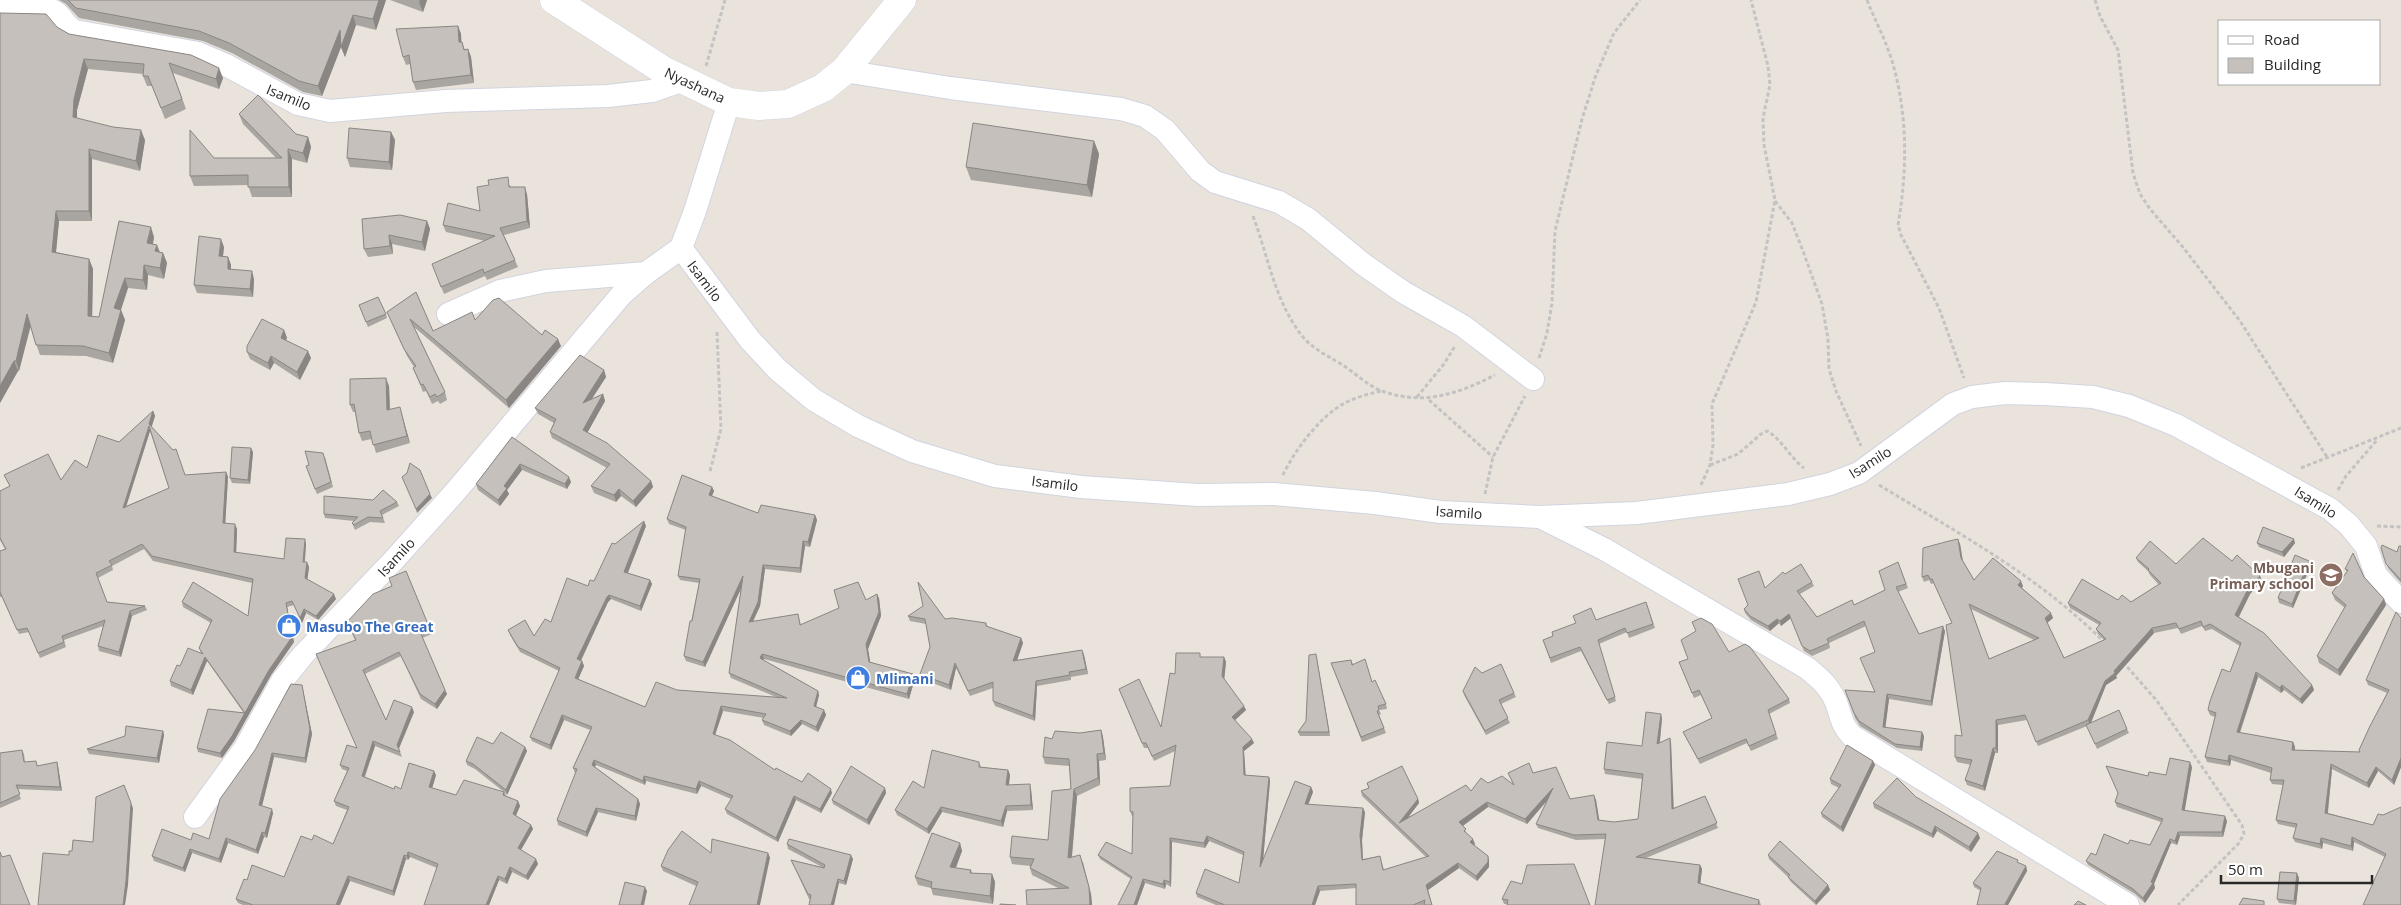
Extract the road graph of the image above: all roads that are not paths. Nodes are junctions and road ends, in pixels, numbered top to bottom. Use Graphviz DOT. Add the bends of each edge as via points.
graph roads {
  1 [pos="554,0"];
  2 [pos="902,0"];
  3 [pos="0,11"];
  4 [pos="844,71"];
  5 [pos="692,84"];
  6 [pos="729,102"];
  7 [pos="681,248"];
  8 [pos="646,273"];
  9 [pos="448,314"];
  10 [pos="1533,379"];
  11 [pos="1539,517"];
  12 [pos="2401,602"];
  13 [pos="195,817"];
  14 [pos="2128,905"];
  1 -- 5 [label="street, Nyashana" via="663,70"];
  2 -- 4 [label="street, Nyashana"];
  3 -- 5 [label="street, Isamilo" via="54,11 65,25 75,31 198,54 226,65 298,104 330,111 445,101 608,96"];
  4 -- 6 [label="street, Nyashana" via="823,88 788,104 760,106"];
  4 -- 10 [label="street" via="1129,111 1145,116 1165,130 1200,171 1215,182 1279,202 1308,219 1403,292 1464,326"];
  5 -- 6 [label="street, Nyashana"];
  6 -- 7 [label="street, Isamilo"];
  7 -- 8 [label="street, Isamilo"];
  7 -- 11 [label="street, Isamilo" via="750,340 778,370 814,400 858,426 912,451 995,476 1081,487 1198,495 1274,494 1441,512"];
  8 -- 9 [label="street" via="546,281 500,291"];
  8 -- 13 [label="street, Isamilo" via="622,294 450,498 302,655 282,681 245,748"];
  11 -- 12 [label="street, Isamilo" via="1637,513 1788,494 1830,484 1865,469 1934,416 1972,397 2005,393 2093,397 2129,406 2176,425 2330,509 2366,546 2376,575"];
  11 -- 14 [label="street" via="1604,549 1807,668 1833,694 1844,728 1852,736"];
}
